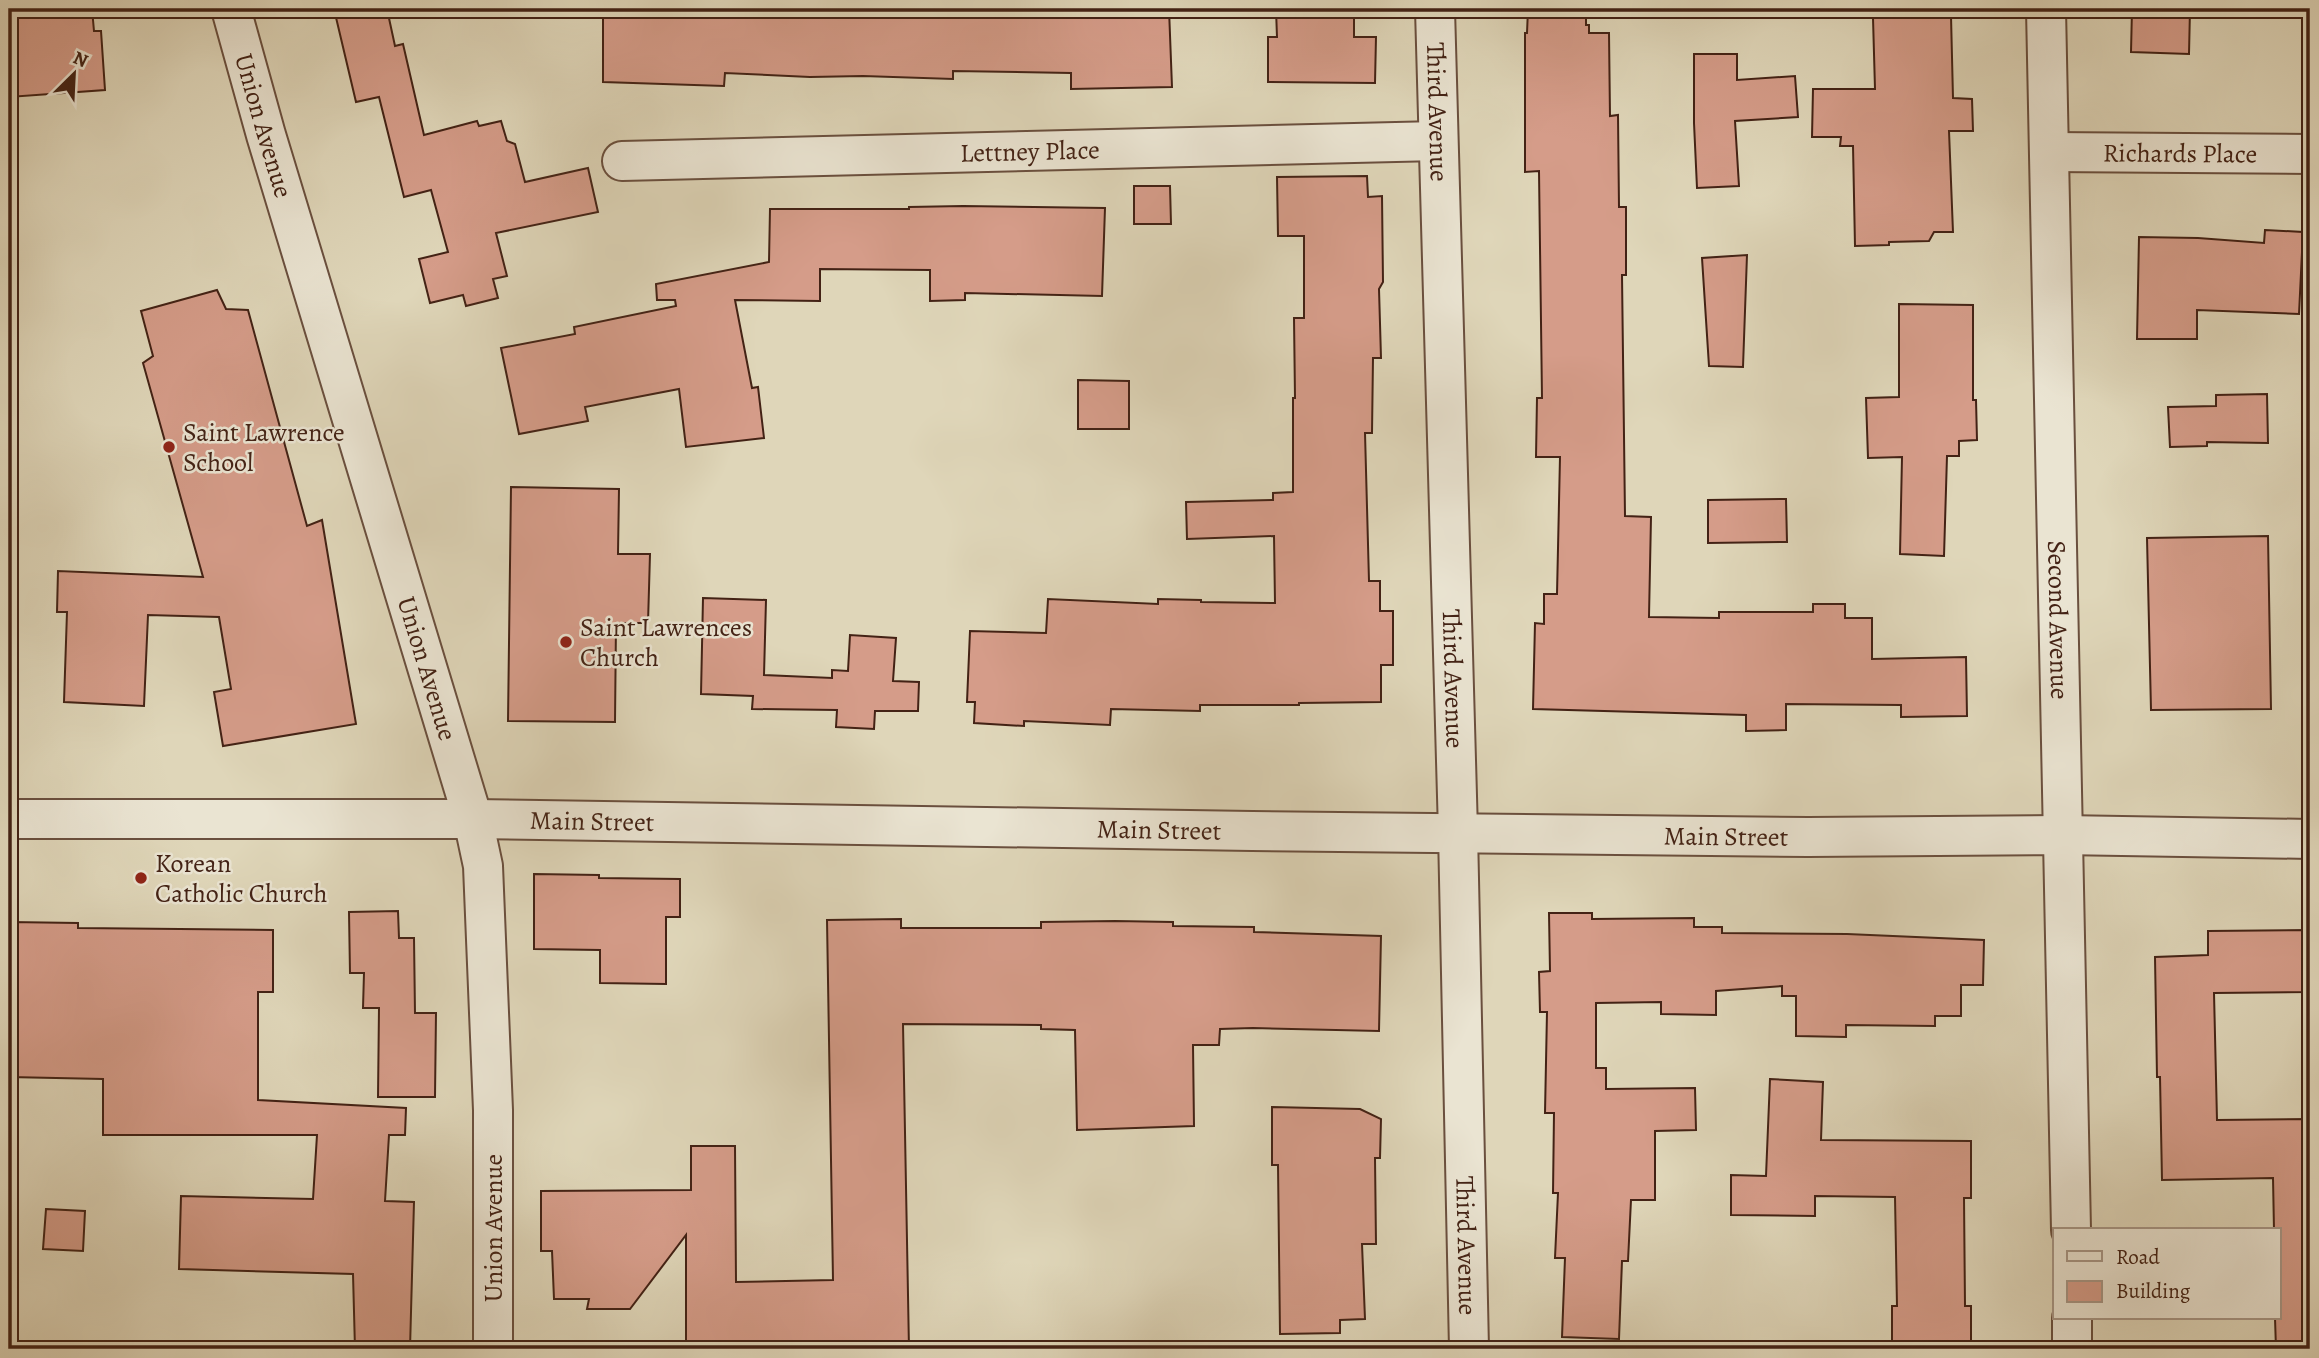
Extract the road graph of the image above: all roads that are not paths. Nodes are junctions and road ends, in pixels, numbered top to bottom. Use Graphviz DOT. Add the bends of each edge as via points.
graph roads {
  1 [pos="231,9"];
  2 [pos="1436,9"];
  3 [pos="2046,9"];
  4 [pos="1438,141"];
  5 [pos="2049,152"];
  6 [pos="2310,154"];
  7 [pos="622,161"];
  8 [pos="9,818"];
  9 [pos="473,818"];
  10 [pos="1458,832"];
  11 [pos="2062,835"];
  12 [pos="2310,839"];
  13 [pos="2071,1228"];
  14 [pos="2072,1320"];
  15 [pos="493,1349"];
  16 [pos="1469,1349"];
  17 [pos="2072,1349"];
  1 -- 9 [label="street, Union Avenue"];
  2 -- 4 [label="street, Third Avenue"];
  3 -- 5 [label="street, Second Avenue"];
  4 -- 7 [label="street, Lettney Place"];
  4 -- 10 [label="street, Third Avenue"];
  5 -- 6 [label="street, Richards Place"];
  5 -- 11 [label="street, Second Avenue"];
  8 -- 9 [label="street, Main Street"];
  9 -- 10 [label="street, Main Street"];
  9 -- 15 [label="street, Union Avenue" via="483,866 493,1110"];
  10 -- 11 [label="street, Main Street"];
  10 -- 16 [label="street, Third Avenue"];
  11 -- 12 [label="street, Main Street"];
  11 -- 13 [label="street, Second Avenue"];
  14 -- 17 [label="street"];
}
